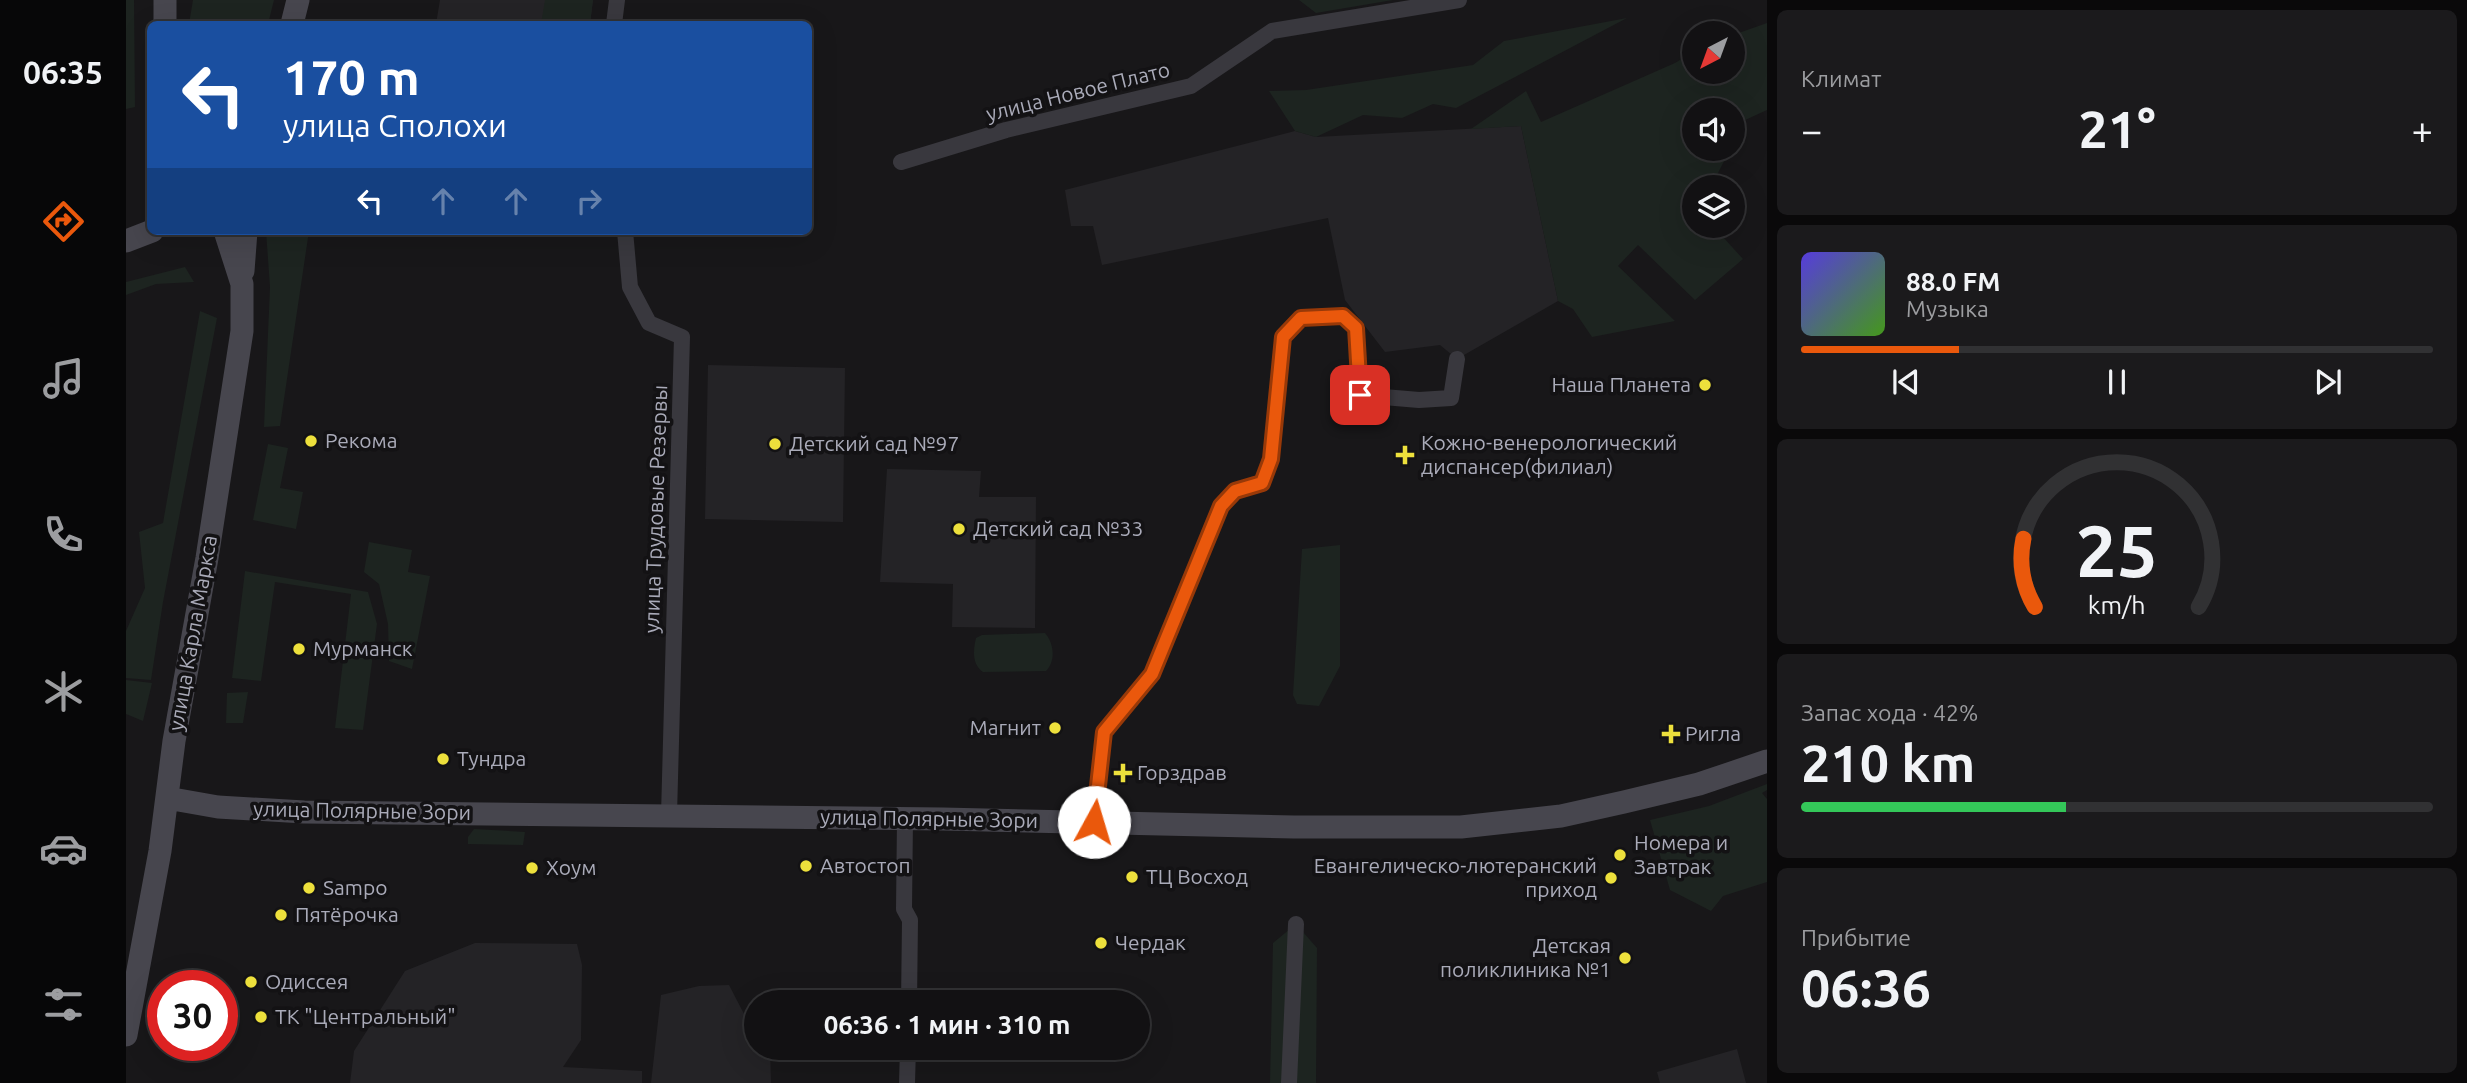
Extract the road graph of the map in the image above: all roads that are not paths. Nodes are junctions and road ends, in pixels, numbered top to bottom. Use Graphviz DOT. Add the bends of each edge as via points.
graph roads {
  1 [pos="165,0"];
  2 [pos="298,0"];
  3 [pos="617,0"];
  4 [pos="1459,0"];
  5 [pos="165,21"];
  6 [pos="293,21"];
  7 [pos="614,21"];
  8 [pos="901,162"];
  9 [pos="147,233"];
  10 [pos="211,235"];
  11 [pos="226,235"];
  12 [pos="246,235"];
  13 [pos="625,235"];
  14 [pos="126,241"];
  15 [pos="242,285"];
  16 [pos="1457,359"];
  17 [pos="1767,761"];
  18 [pos="167,798"];
  19 [pos="670,815"];
  20 [pos="905,818"];
  21 [pos="1094,822"];
  22 [pos="1296,924"];
  23 [pos="909,990"];
  24 [pos="126,1035"];
  25 [pos="908,1060"];
  26 [pos="907,1083"];
  27 [pos="1289,1083"];
  1 -- 5 [label="main road"];
  2 -- 6 [label="main road"];
  3 -- 7 [label="street"];
  4 -- 8 [label="street, улица Новое Плато" via="1272,31 1191,86 1006,130"];
  9 -- 14 [label="main road"];
  10 -- 15 [label="main road"];
  11 -- 15 [label="main road, улица Карла Маркса"];
  12 -- 15 [label="main road"];
  13 -- 19 [label="street, улица Трудовые Резервы" via="630,287 649,323 682,337"];
  15 -- 18 [label="main road, улица Карла Маркса" via="242,331"];
  16 -- 21 [label="street" via="1451,398 1360,395 1356,328 1343,316 1301,318 1283,337 1271,459 1262,483 1235,491 1221,506 1152,674 1104,732"];
  17 -- 21 [label="main road, улица Полярные Зори" via="1699,784 1561,816 1461,827"];
  18 -- 19 [label="main road, улица Полярные Зори" via="218,807 304,812"];
  18 -- 24 [label="main road, улица Карла Маркса"];
  19 -- 20 [label="main road, улица Полярные Зори"];
  20 -- 21 [label="main road, улица Полярные Зори"];
  20 -- 23 [label="street"];
  22 -- 27 [label="street"];
  25 -- 26 [label="street"];
}
